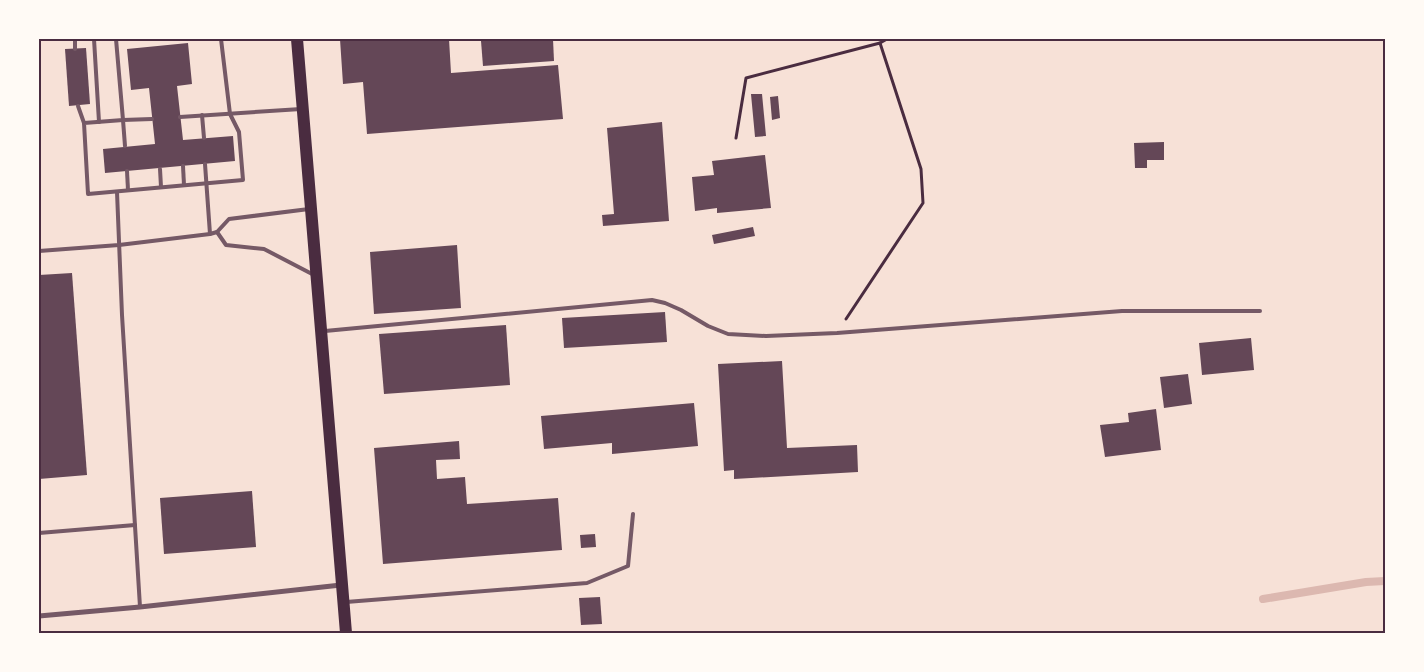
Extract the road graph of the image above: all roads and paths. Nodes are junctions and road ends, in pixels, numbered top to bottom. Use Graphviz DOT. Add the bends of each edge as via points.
graph roads {
  1 [pos="75,39"];
  2 [pos="94,39"];
  3 [pos="116,39"];
  4 [pos="221,39"];
  5 [pos="297,39"];
  6 [pos="880,39"];
  7 [pos="887,39"];
  8 [pos="880,44"];
  9 [pos="75,49"];
  10 [pos="78,106"];
  11 [pos="304,109"];
  12 [pos="230,114"];
  13 [pos="202,115"];
  14 [pos="180,117"];
  15 [pos="152,119"];
  16 [pos="122,120"];
  17 [pos="99,122"];
  18 [pos="84,123"];
  19 [pos="204,138"];
  20 [pos="736,138"];
  21 [pos="125,146"];
  22 [pos="205,164"];
  23 [pos="183,166"];
  24 [pos="160,168"];
  25 [pos="127,171"];
  26 [pos="206,183"];
  27 [pos="184,185"];
  28 [pos="161,187"];
  29 [pos="128,190"];
  30 [pos="117,192"];
  31 [pos="312,209"];
  32 [pos="217,232"];
  33 [pos="210,234"];
  34 [pos="119,246"];
  35 [pos="39,250"];
  36 [pos="318,277"];
  37 [pos="1260,311"];
  38 [pos="322,331"];
  39 [pos="837,333"];
  40 [pos="633,514"];
  41 [pos="135,525"];
  42 [pos="39,533"];
  43 [pos="342,584"];
  44 [pos="343,602"];
  45 [pos="140,607"];
  46 [pos="39,616"];
  47 [pos="346,633"];
  1 -- 9 [label="lane"];
  2 -- 17 [label="lane"];
  3 -- 16 [label="lane"];
  4 -- 12 [label="lane"];
  5 -- 11 [label="main road"];
  6 -- 8 [label="path"];
  7 -- 8 [label="path"];
  8 -- 20 [label="path" via="746,78"];
  8 -- 39 [label="path" via="921,168 923,203"];
  10 -- 18 [label="lane"];
  11 -- 12 [label="lane"];
  11 -- 31 [label="main road"];
  12 -- 13 [label="lane"];
  12 -- 26 [label="lane" via="239,132 243,180"];
  13 -- 14 [label="lane"];
  13 -- 19 [label="lane"];
  15 -- 16 [label="lane"];
  16 -- 17 [label="lane"];
  16 -- 21 [label="lane"];
  17 -- 18 [label="lane"];
  18 -- 30 [label="lane" via="88,194"];
  22 -- 26 [label="lane"];
  23 -- 27 [label="lane"];
  24 -- 28 [label="lane"];
  25 -- 29 [label="lane"];
  26 -- 27 [label="lane"];
  26 -- 33 [label="lane"];
  27 -- 28 [label="lane"];
  28 -- 29 [label="lane"];
  29 -- 30 [label="lane"];
  30 -- 34 [label="lane"];
  31 -- 32 [label="lane" via="229,219"];
  31 -- 36 [label="main road"];
  32 -- 33 [label="lane"];
  32 -- 36 [label="lane" via="226,245 264,249"];
  33 -- 34 [label="lane"];
  34 -- 35 [label="lane"];
  34 -- 41 [label="lane"];
  36 -- 38 [label="main road"];
  37 -- 39 [label="lane" via="1122,311"];
  38 -- 39 [label="lane" via="652,300 681,310 728,334"];
  38 -- 43 [label="main road"];
  40 -- 44 [label="lane" via="628,566 587,583"];
  41 -- 42 [label="lane"];
  41 -- 45 [label="lane"];
  43 -- 44 [label="main road"];
  43 -- 45 [label="street"];
  44 -- 47 [label="main road"];
  45 -- 46 [label="street"];
}
